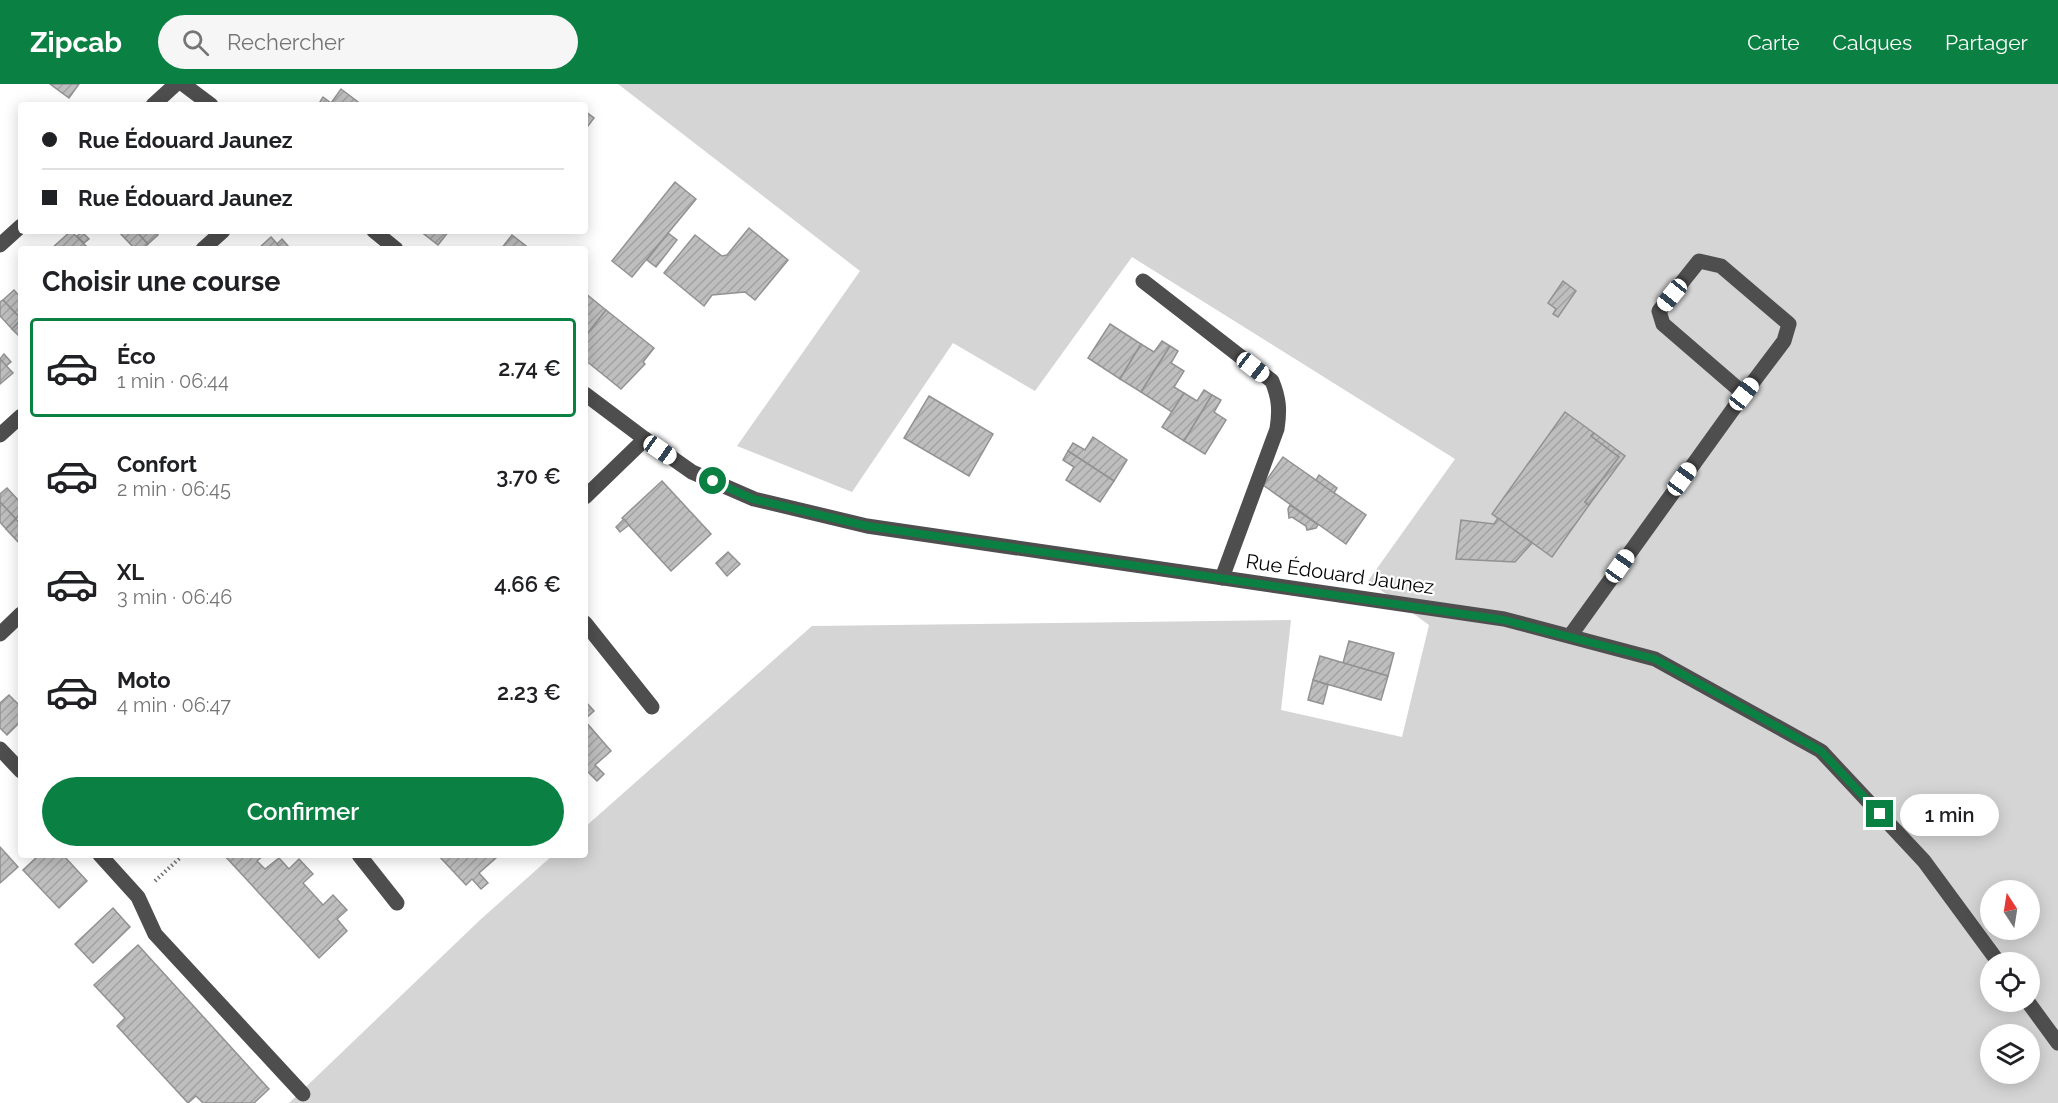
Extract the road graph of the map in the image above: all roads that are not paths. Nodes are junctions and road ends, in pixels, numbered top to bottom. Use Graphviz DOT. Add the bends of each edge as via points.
graph roads {
  1 [pos="176,84"];
  2 [pos="183,84"];
  3 [pos="156,102"];
  4 [pos="207,102"];
  5 [pos="18,229"];
  6 [pos="220,234"];
  7 [pos="378,234"];
  8 [pos="0,245"];
  9 [pos="206,246"];
  10 [pos="392,246"];
  11 [pos="1143,281"];
  12 [pos="1744,394"];
  13 [pos="588,395"];
  14 [pos="18,419"];
  15 [pos="0,435"];
  16 [pos="645,439"];
  17 [pos="588,494"];
  18 [pos="1222,578"];
  19 [pos="18,617"];
  20 [pos="588,627"];
  21 [pos="0,634"];
  22 [pos="1570,636"];
  23 [pos="652,707"];
  24 [pos="0,749"];
  25 [pos="18,768"];
  26 [pos="103,858"];
  27 [pos="361,858"];
  28 [pos="397,903"];
  29 [pos="1991,952"];
  30 [pos="2035,1012"];
  31 [pos="2058,1043"];
  32 [pos="303,1094"];
  1 -- 3 [label="street"];
  2 -- 4 [label="street"];
  5 -- 8 [label="street"];
  6 -- 9 [label="street"];
  7 -- 10 [label="street"];
  11 -- 18 [label="street" via="1272,381 1278,396 1277,429"];
  12 -- 12 [label="street" via="1785,341 1789,324 1720,266 1699,261 1659,311 1663,324"];
  12 -- 22 [label="street"];
  13 -- 16 [label="street, Rue Édouard Jaunez"];
  14 -- 15 [label="street"];
  16 -- 17 [label="street"];
  16 -- 18 [label="street, Rue Édouard Jaunez" via="692,472 753,499 867,526"];
  18 -- 22 [label="street, Rue Édouard Jaunez" via="1504,620"];
  19 -- 21 [label="street"];
  20 -- 23 [label="street"];
  22 -- 29 [label="street, Rue Édouard Jaunez" via="1655,659 1821,751 1924,861"];
  24 -- 25 [label="street"];
  26 -- 32 [label="street" via="138,897 155,934"];
  27 -- 28 [label="street"];
  30 -- 31 [label="street"];
}
